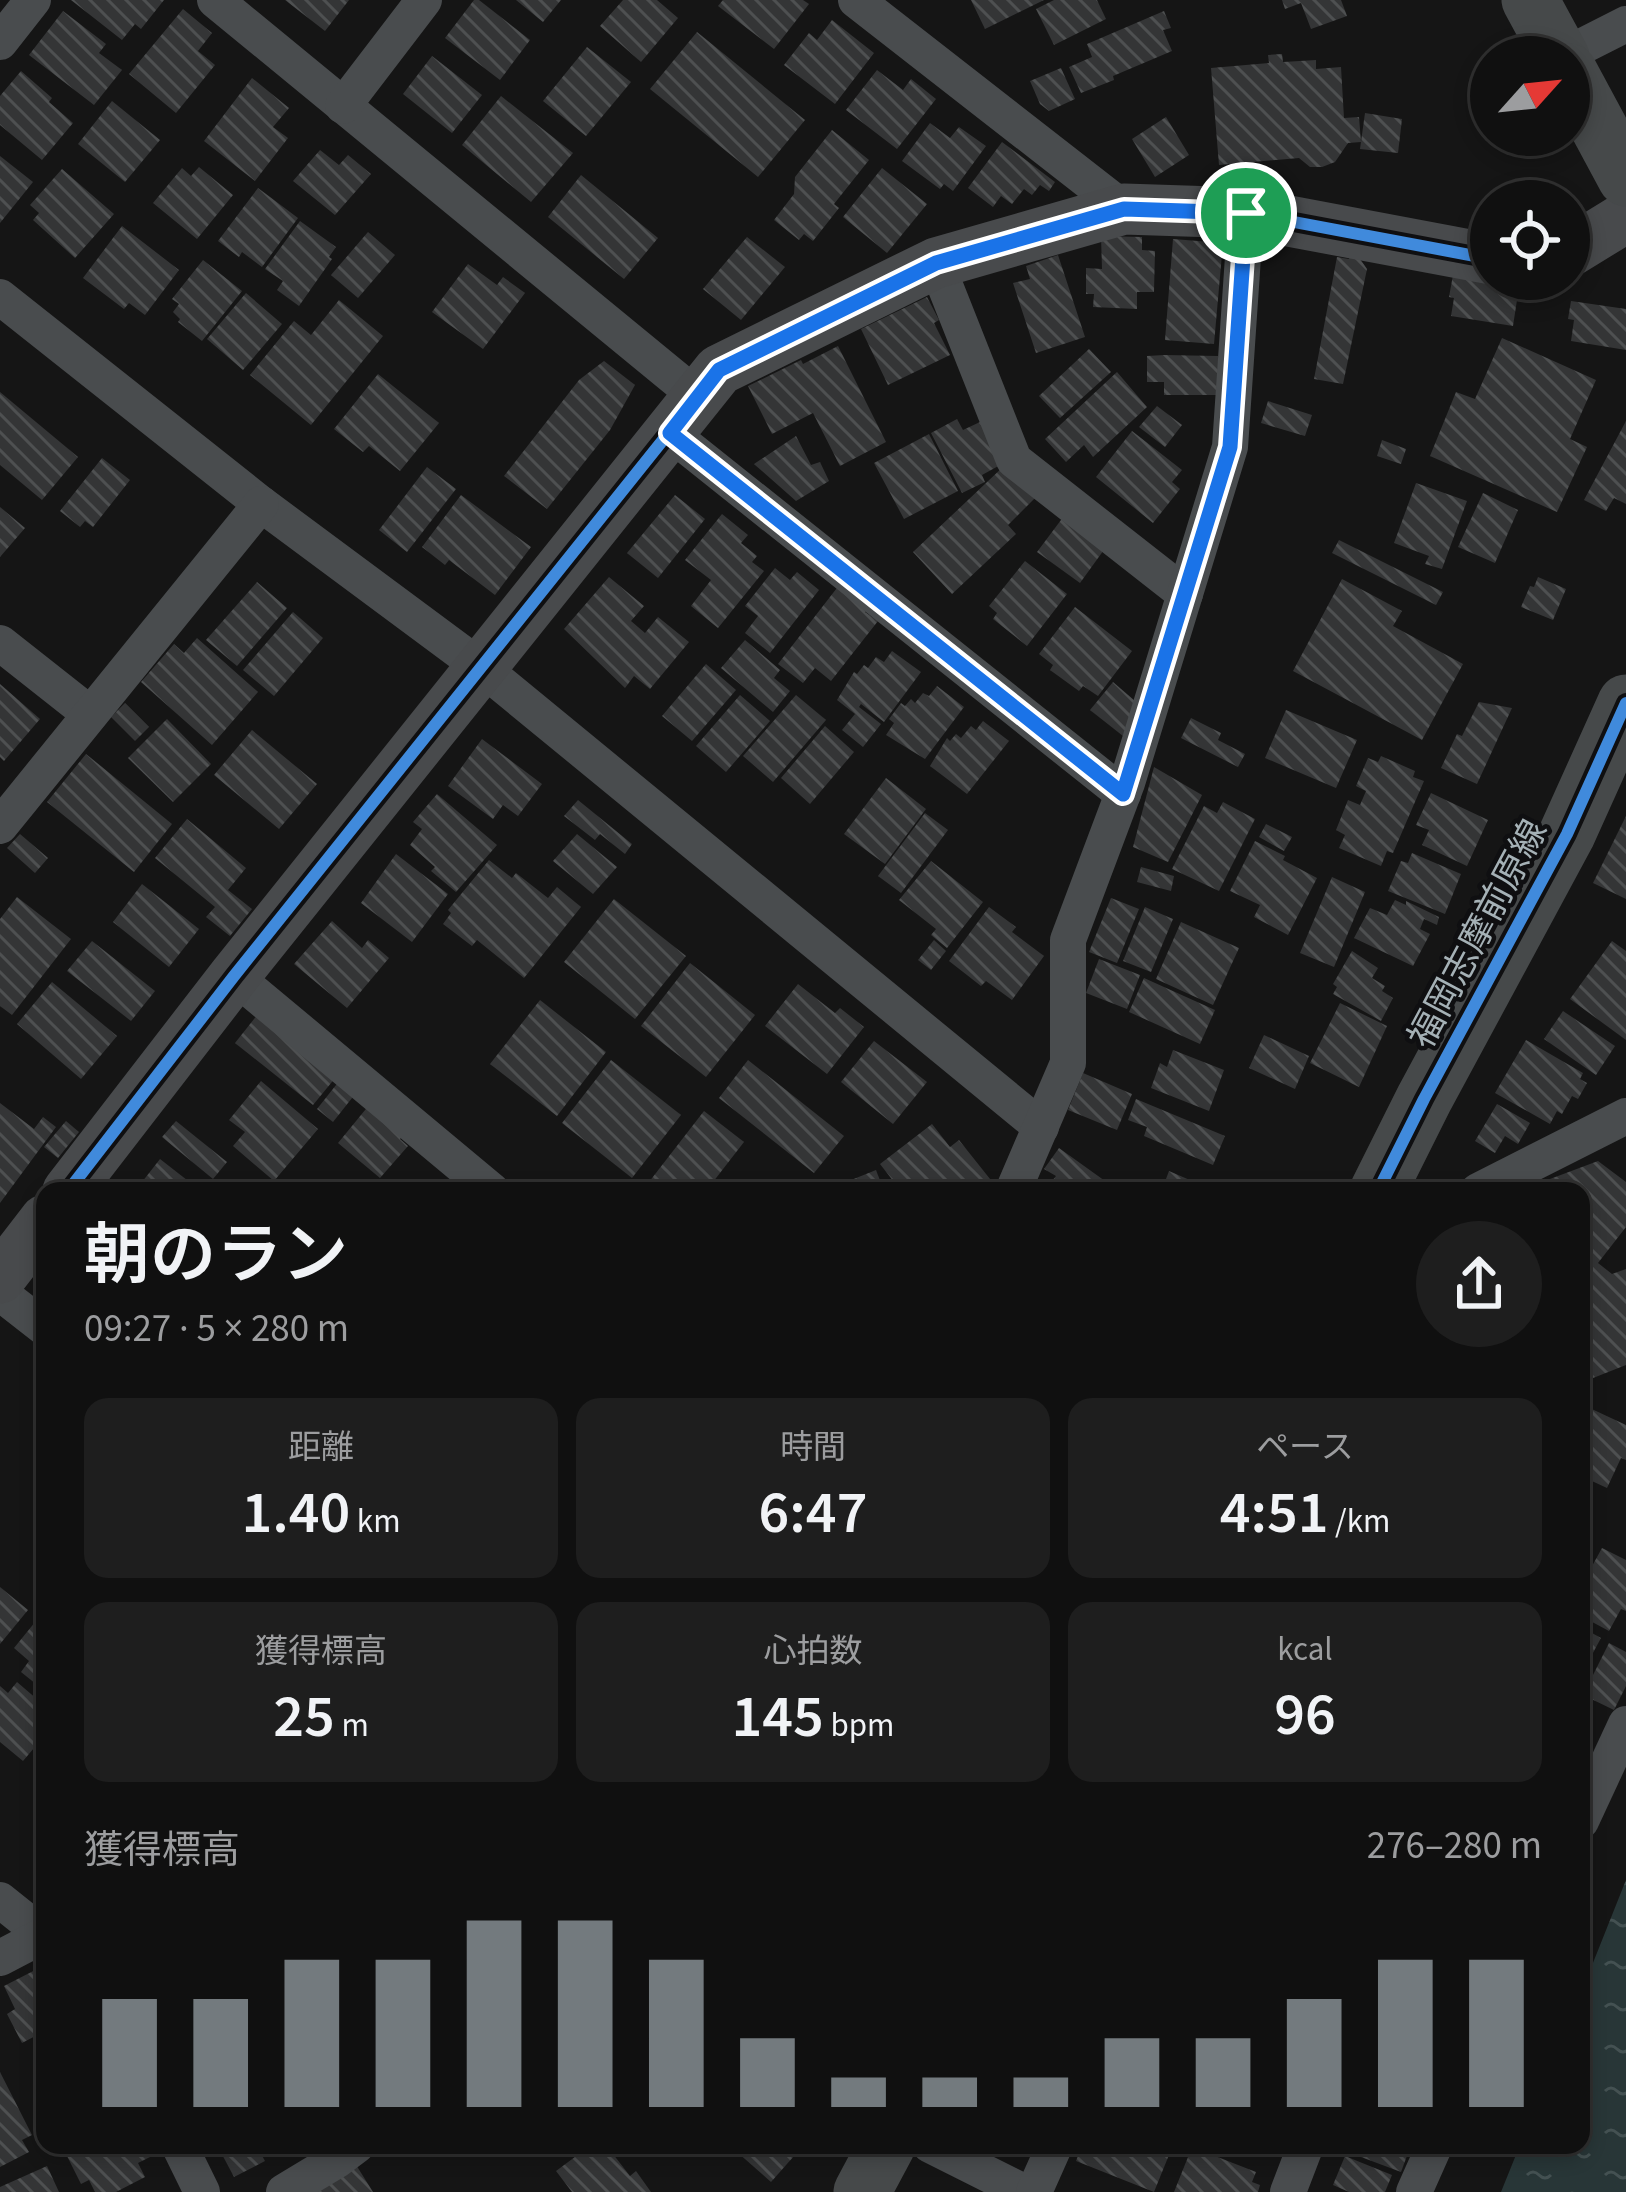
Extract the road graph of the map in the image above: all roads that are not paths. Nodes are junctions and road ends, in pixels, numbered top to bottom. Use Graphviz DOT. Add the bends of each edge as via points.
graph roads {
  1 [pos="33,0"];
  2 [pos="214,0"];
  3 [pos="424,0"];
  4 [pos="856,0"];
  5 [pos="1529,0"];
  6 [pos="1626,25"];
  7 [pos="1549,36"];
  8 [pos="0,41"];
  9 [pos="1590,43"];
  10 [pos="344,106"];
  11 [pos="1590,112"];
  12 [pos="1626,178"];
  13 [pos="1124,209"];
  14 [pos="1246,213"];
  15 [pos="1626,217"];
  16 [pos="1590,239"];
  17 [pos="1470,256"];
  18 [pos="936,263"];
  19 [pos="0,297"];
  20 [pos="684,415"];
  21 [pos="260,504"];
  22 [pos="1185,594"];
  23 [pos="0,643"];
  24 [pos="482,668"];
  25 [pos="1626,703"];
  26 [pos="90,714"];
  27 [pos="1123,794"];
  28 [pos="0,826"];
  29 [pos="234,976"];
  30 [pos="1626,1116"];
  31 [pos="1041,1127"];
  32 [pos="75,1182"];
  33 [pos="481,1182"];
  34 [pos="1016,1182"];
  35 [pos="1382,1182"];
  36 [pos="1496,1182"];
  37 [pos="36,1232"];
  38 [pos="0,1278"];
  39 [pos="0,1293"];
  40 [pos="36,1321"];
  41 [pos="1606,1740"];
  42 [pos="1590,1792"];
  43 [pos="0,1900"];
  44 [pos="36,1928"];
  45 [pos="36,1940"];
  46 [pos="0,1958"];
  47 [pos="183,2154"];
  48 [pos="343,2154"];
  49 [pos="882,2154"];
  50 [pos="948,2154"];
  51 [pos="1051,2154"];
  52 [pos="1303,2154"];
  53 [pos="1431,2154"];
  54 [pos="202,2192"];
  55 [pos="284,2192"];
  56 [pos="862,2192"];
  57 [pos="1024,2192"];
  58 [pos="1034,2192"];
  59 [pos="1288,2192"];
  60 [pos="1414,2192"];
  1 -- 8 [label="street"];
  2 -- 10 [label="street"];
  3 -- 10 [label="street"];
  4 -- 13 [label="street"];
  5 -- 7 [label="main road"];
  6 -- 9 [label="street"];
  10 -- 20 [label="street"];
  11 -- 12 [label="main road"];
  13 -- 14 [label="street"];
  13 -- 18 [label="street"];
  14 -- 17 [label="street"];
  14 -- 22 [label="street" via="1230,447"];
  15 -- 16 [label="street"];
  18 -- 20 [label="street" via="719,370"];
  18 -- 22 [label="street" via="1014,460"];
  19 -- 21 [label="street"];
  20 -- 24 [label="street"];
  20 -- 27 [label="street"];
  21 -- 24 [label="street"];
  21 -- 26 [label="street"];
  22 -- 27 [label="street"];
  23 -- 26 [label="street"];
  24 -- 29 [label="street"];
  24 -- 31 [label="street"];
  25 -- 35 [label="main road, 福岡志摩前原線" via="1567,834"];
  26 -- 28 [label="street"];
  27 -- 31 [label="street" via="1068,940 1068,1063"];
  29 -- 32 [label="street"];
  29 -- 33 [label="street"];
  30 -- 36 [label="street"];
  31 -- 34 [label="street"];
  37 -- 38 [label="street"];
  39 -- 40 [label="street"];
  41 -- 42 [label="street"];
  43 -- 44 [label="street"];
  45 -- 46 [label="street"];
  47 -- 54 [label="street"];
  48 -- 55 [label="street"];
  49 -- 56 [label="main road"];
  50 -- 57 [label="street"];
  51 -- 58 [label="street"];
  52 -- 59 [label="street"];
  53 -- 60 [label="street"];
}
